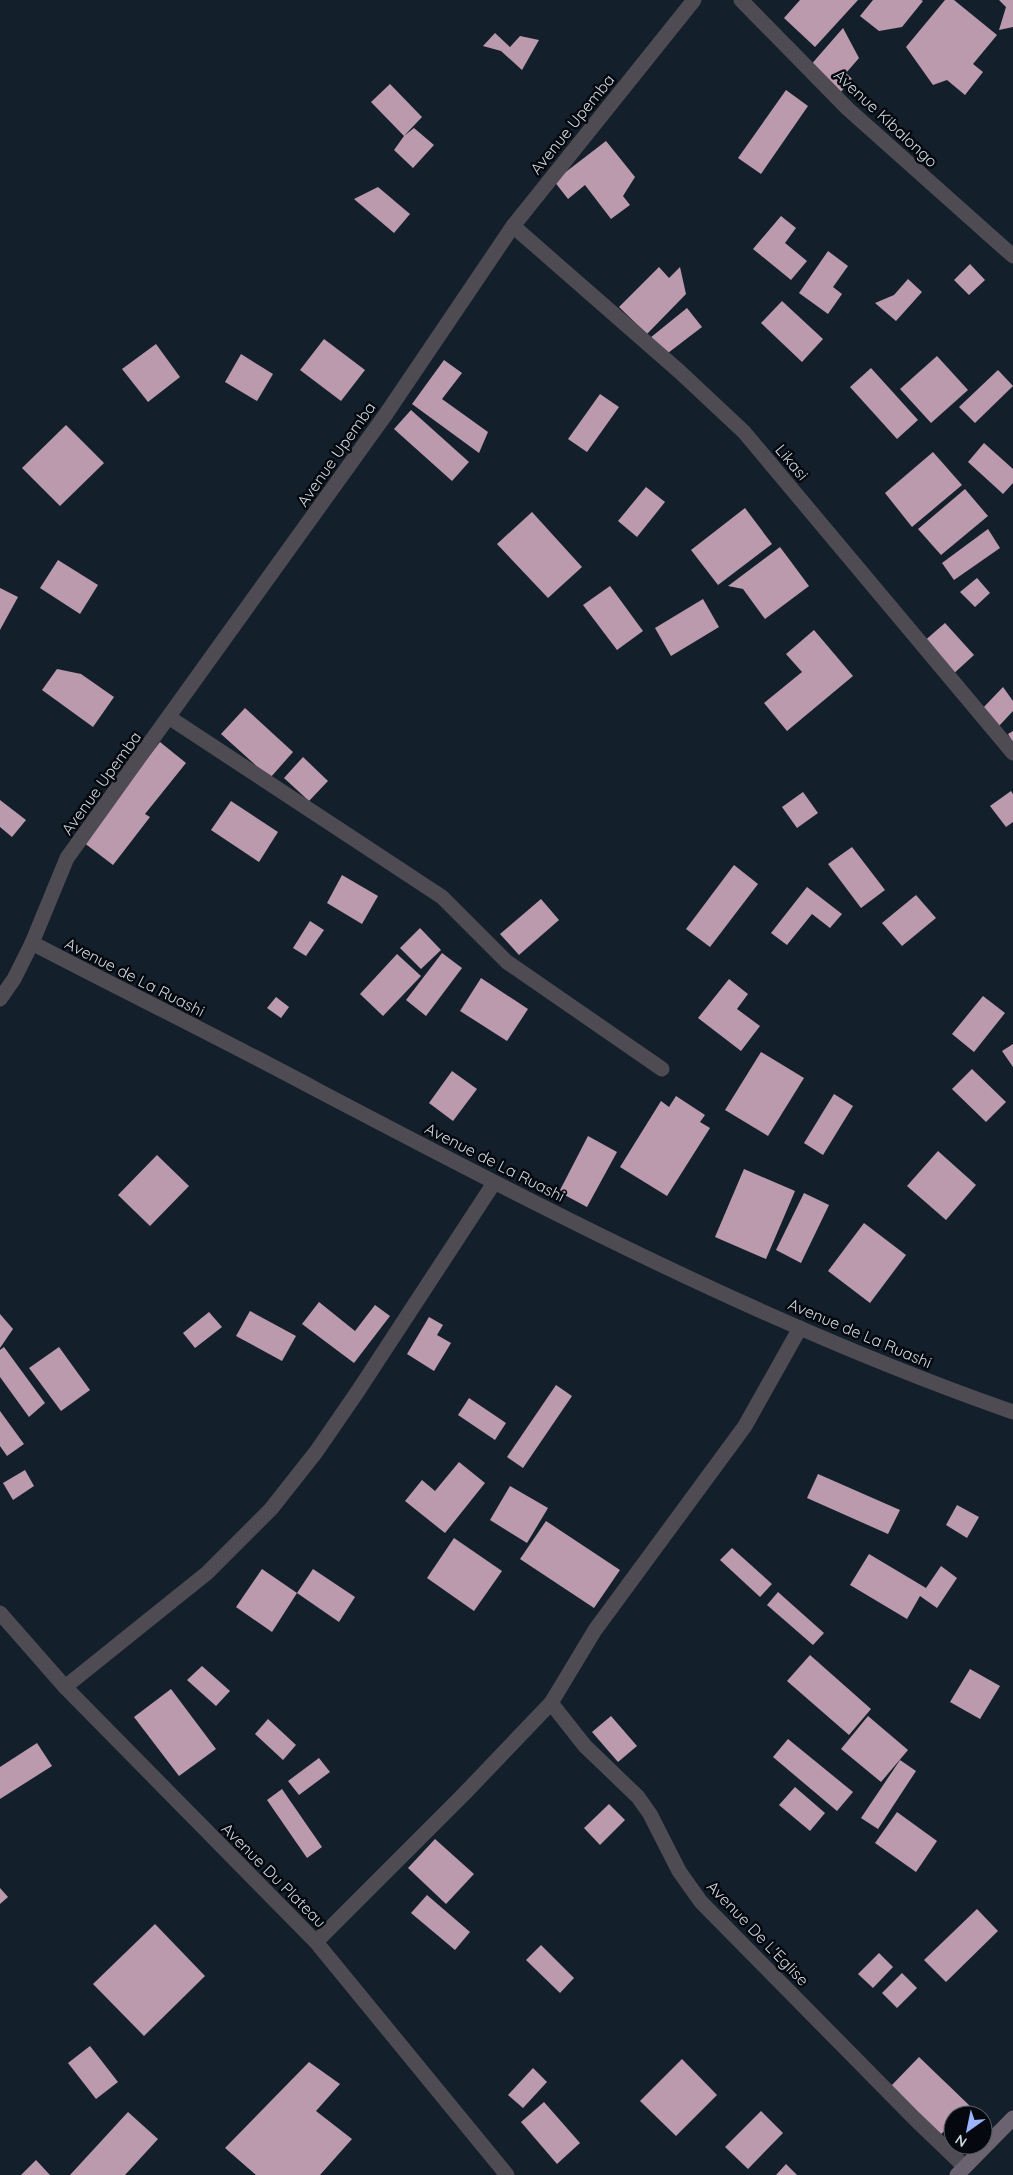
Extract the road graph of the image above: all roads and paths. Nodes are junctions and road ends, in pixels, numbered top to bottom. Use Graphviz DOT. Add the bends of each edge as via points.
graph roads {
  1 [pos="694,0"];
  2 [pos="741,0"];
  3 [pos="513,226"];
  4 [pos="1013,256"];
  5 [pos="170,718"];
  6 [pos="1013,753"];
  7 [pos="32,943"];
  8 [pos="0,1000"];
  9 [pos="662,1069"];
  10 [pos="494,1183"];
  11 [pos="800,1328"];
  12 [pos="1013,1412"];
  13 [pos="0,1614"];
  14 [pos="65,1688"];
  15 [pos="551,1703"];
  16 [pos="316,1942"];
  17 [pos="1013,2118"];
  18 [pos="961,2171"];
  19 [pos="507,2175"];
  1 -- 3 [label="street, Avenue Upemba"];
  2 -- 4 [label="street, Avenue Kibalongo" via="848,109"];
  3 -- 5 [label="street, Avenue Upemba" via="386,414"];
  3 -- 6 [label="street, Likasi" via="744,432"];
  5 -- 7 [label="street, Avenue Upemba" via="67,858"];
  5 -- 9 [label="street" via="442,897 507,962"];
  7 -- 8 [label="street"];
  7 -- 10 [label="street, Avenue de La Ruashi"];
  10 -- 11 [label="street, Avenue de La Ruashi"];
  10 -- 14 [label="street" via="358,1391 271,1509 207,1572"];
  11 -- 12 [label="street, Avenue de La Ruashi" via="948,1390"];
  11 -- 15 [label="street" via="745,1426 595,1630"];
  13 -- 14 [label="street, Avenue Du Plateau"];
  14 -- 16 [label="street, Avenue Du Plateau"];
  15 -- 16 [label="street"];
  15 -- 18 [label="street, Avenue De L'Eglise" via="585,1746 638,1797 679,1871 701,1902 915,2119"];
  16 -- 19 [label="street, Avenue Du Plateau"];
  17 -- 18 [label="street"];
}
